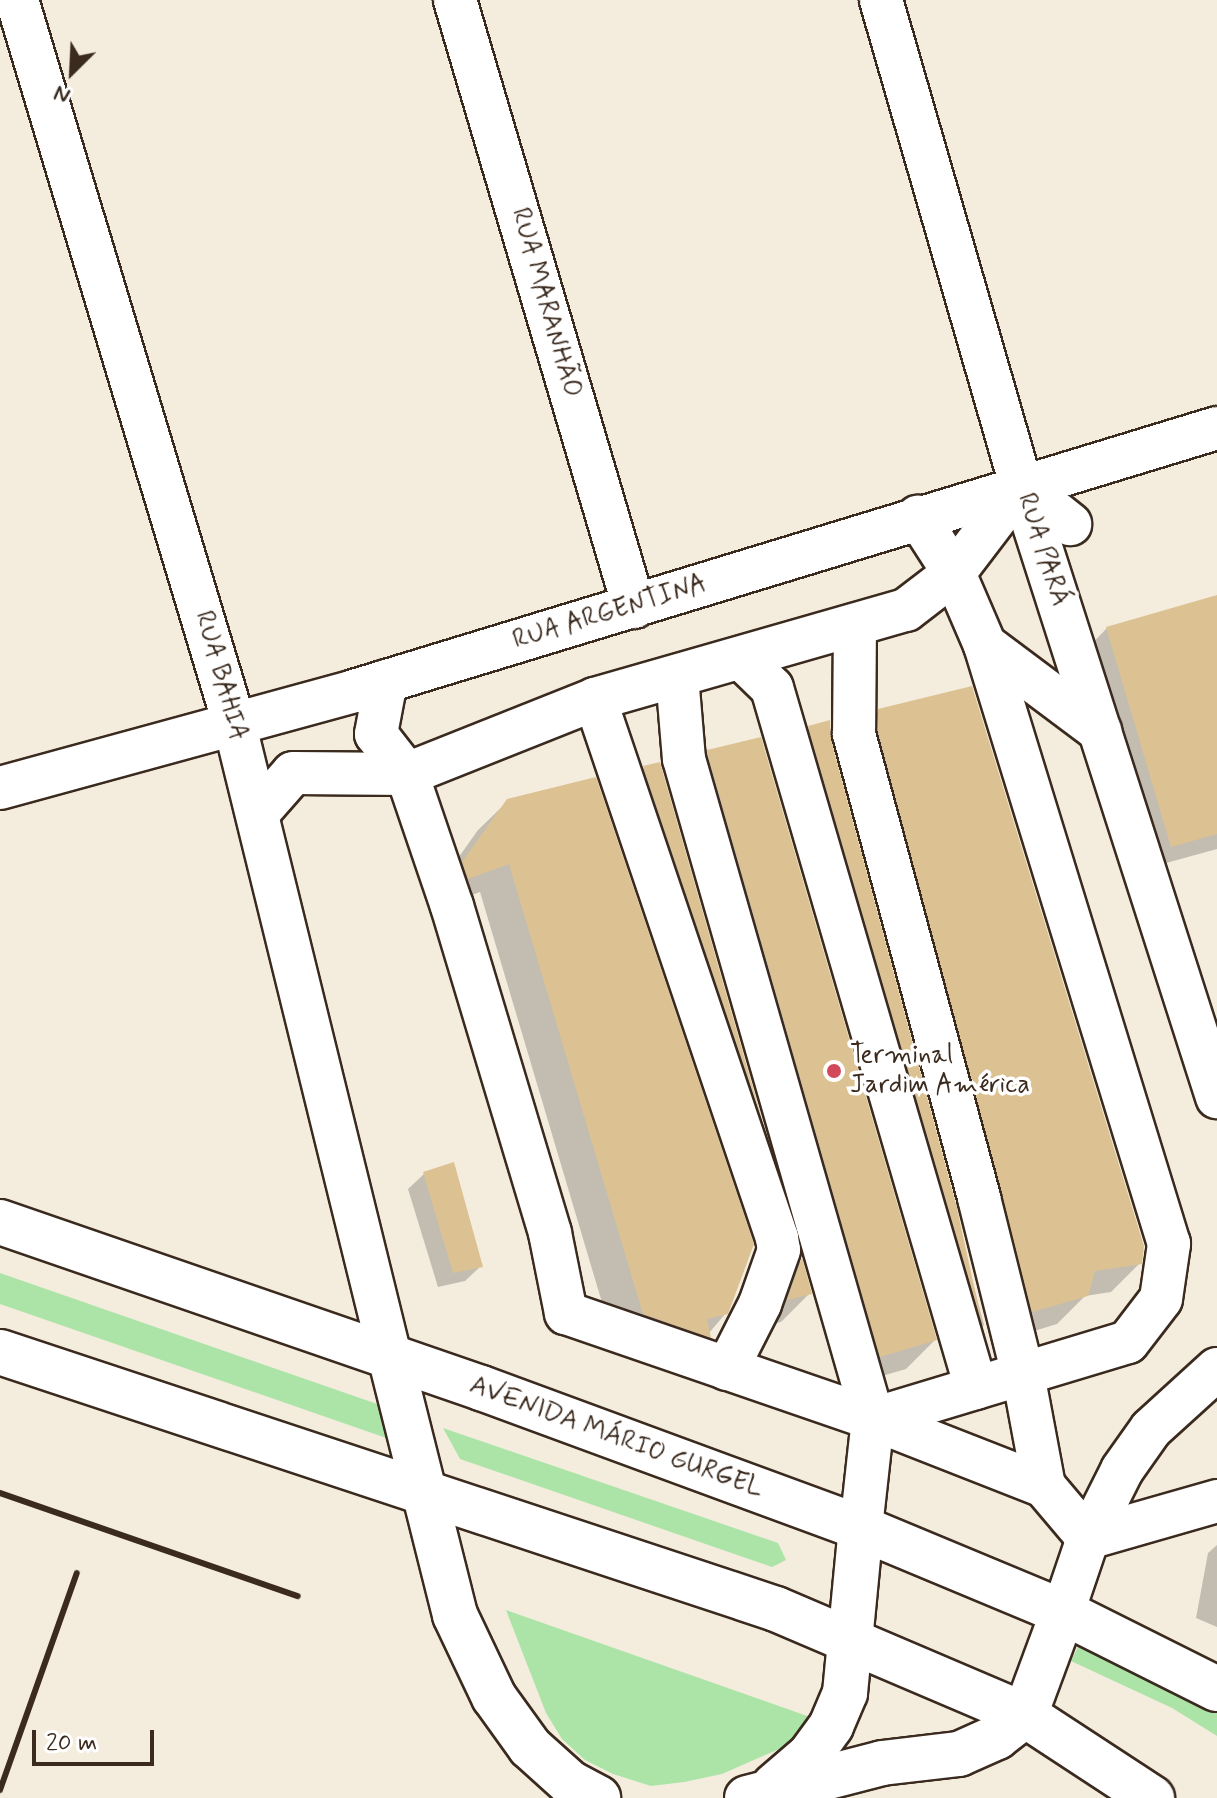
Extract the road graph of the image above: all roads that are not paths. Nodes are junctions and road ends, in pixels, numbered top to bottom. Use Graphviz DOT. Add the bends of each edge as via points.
graph roads {
  1 [pos="17,0"];
  2 [pos="455,0"];
  3 [pos="881,0"];
  4 [pos="1217,428"];
  5 [pos="1021,485"];
  6 [pos="918,517"];
  7 [pos="1070,524"];
  8 [pos="954,573"];
  9 [pos="634,607"];
  10 [pos="855,625"];
  11 [pos="985,645"];
  12 [pos="741,658"];
  13 [pos="677,676"];
  14 [pos="386,681"];
  15 [pos="595,699"];
  16 [pos="235,726"];
  17 [pos="1100,731"];
  18 [pos="407,774"];
  19 [pos="0,788"];
  20 [pos="258,813"];
  21 [pos="1217,1097"];
  22 [pos="0,1222"];
  23 [pos="0,1352"];
  24 [pos="391,1360"];
  25 [pos="727,1369"];
  26 [pos="1217,1369"];
  27 [pos="1023,1374"];
  28 [pos="976,1388"];
  29 [pos="873,1419"];
  30 [pos="1044,1486"];
  31 [pos="424,1494"];
  32 [pos="1217,1501"];
  33 [pos="861,1528"];
  34 [pos="1088,1538"];
  35 [pos="1063,1612"];
  36 [pos="852,1639"];
  37 [pos="1171,1663"];
  38 [pos="1217,1667"];
  39 [pos="1217,1689"];
  40 [pos="1025,1715"];
  41 [pos="760,1793"];
  42 [pos="598,1798"];
  43 [pos="1152,1798"];
  1 -- 16 [label="street, RUA BAHIA"];
  2 -- 9 [label="street, RUA MARANHÃO"];
  3 -- 5 [label="street, RUA PARÁ"];
  4 -- 5 [label="street, RUA ARGENTINA"];
  5 -- 6 [label="street, RUA ARGENTINA"];
  5 -- 7 [label="street"];
  5 -- 8 [label="street"];
  5 -- 17 [label="street, RUA PARÁ"];
  6 -- 8 [label="street"];
  6 -- 9 [label="street, RUA ARGENTINA"];
  8 -- 10 [label="street" via="906,610"];
  8 -- 11 [label="street"];
  9 -- 14 [label="street, RUA ARGENTINA"];
  10 -- 12 [label="street"];
  10 -- 27 [label="street" via="854,734"];
  11 -- 17 [label="street"];
  11 -- 27 [label="street" via="1169,1244 1161,1299 1128,1342"];
  12 -- 13 [label="street"];
  12 -- 28 [label="street" via="772,688"];
  13 -- 15 [label="street"];
  13 -- 29 [label="street" via="684,759"];
  14 -- 16 [label="street, RUA ARGENTINA"];
  14 -- 18 [label="street" via="376,734"];
  15 -- 18 [label="street"];
  15 -- 25 [label="street" via="777,1238 779,1250 760,1304"];
  16 -- 19 [label="street, RUA ARGENTINA"];
  16 -- 20 [label="street, RUA BAHIA"];
  17 -- 21 [label="street, RUA PARÁ"];
  18 -- 20 [label="street" via="293,773"];
  18 -- 25 [label="street" via="550,1233 566,1313"];
  20 -- 24 [label="street, RUA BAHIA"];
  22 -- 24 [label="main road, AVENIDA MÁRIO GURGEL"];
  23 -- 31 [label="main road"];
  24 -- 31 [label="main road"];
  24 -- 33 [label="main road, AVENIDA MÁRIO GURGEL"];
  25 -- 29 [label="street"];
  26 -- 34 [label="street" via="1151,1429 1122,1470"];
  27 -- 28 [label="street"];
  27 -- 30 [label="street"];
  28 -- 29 [label="street"];
  29 -- 30 [label="street"];
  29 -- 33 [label="street"];
  30 -- 34 [label="street"];
  31 -- 36 [label="main road" via="776,1609"];
  31 -- 42 [label="main road" via="455,1615 494,1697 530,1747 570,1783"];
  32 -- 34 [label="street"];
  33 -- 35 [label="main road, AVENIDA MÁRIO GURGEL"];
  33 -- 36 [label="main road"];
  34 -- 35 [label="street"];
  35 -- 37 [label="main road, AVENIDA MÁRIO GURGEL"];
  35 -- 40 [label="main road"];
  36 -- 40 [label="main road"];
  36 -- 41 [label="main road" via="845,1693 831,1726 810,1755"];
  37 -- 38 [label="street"];
  37 -- 39 [label="main road, AVENIDA MÁRIO GURGEL"];
  40 -- 41 [label="main road" via="997,1737 959,1754 882,1763"];
  40 -- 43 [label="main road"];
}
